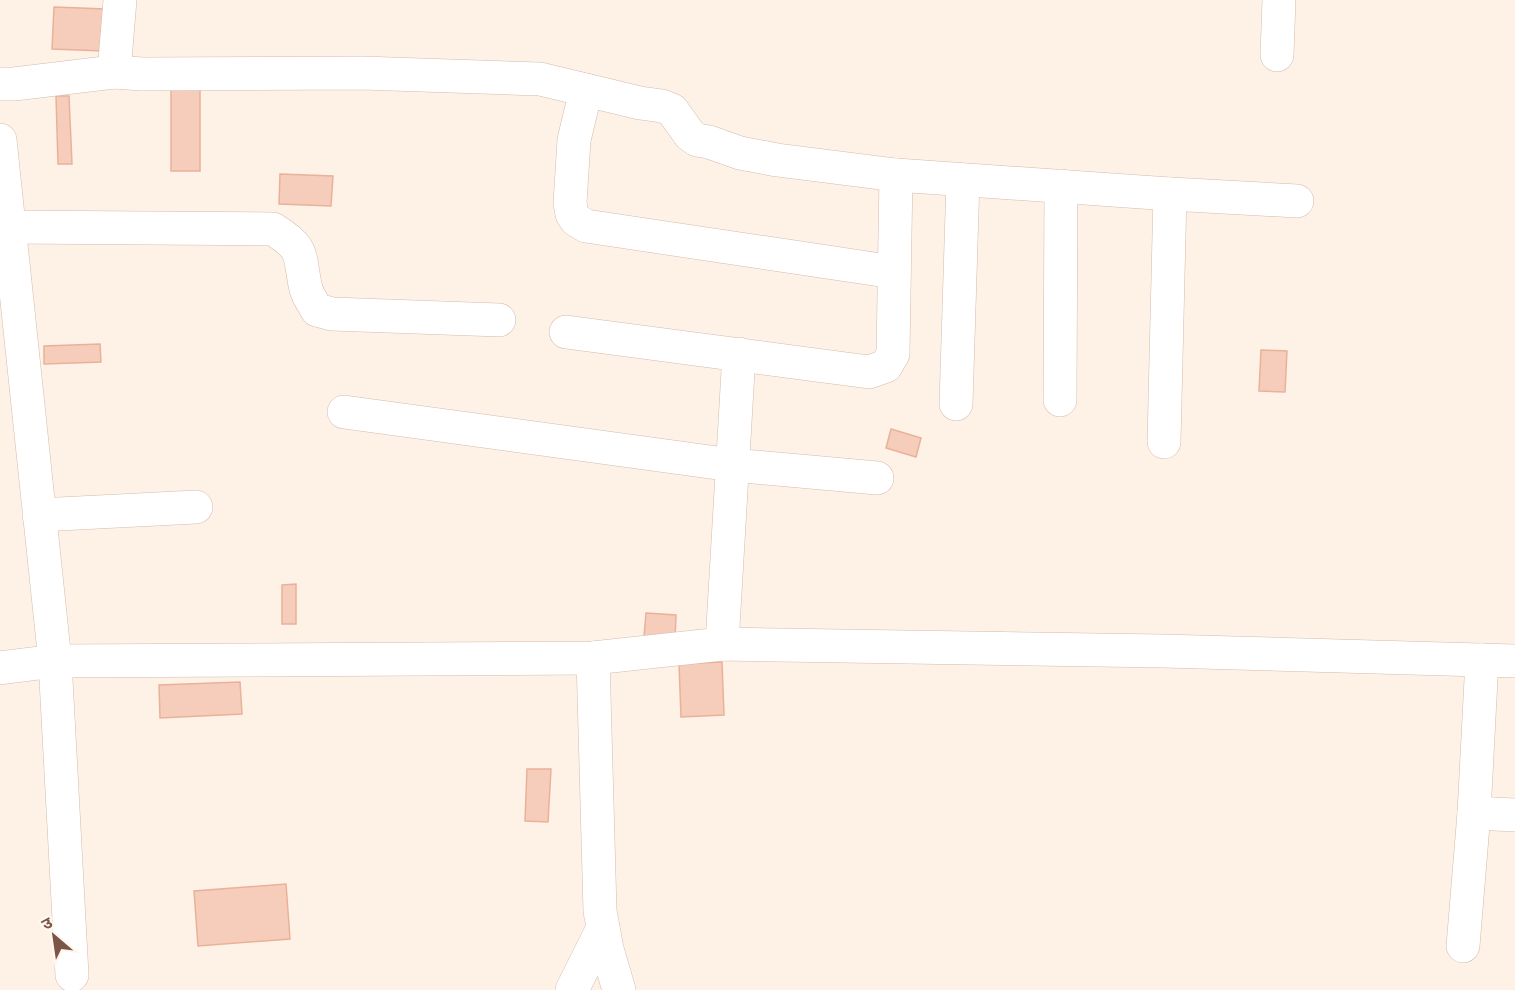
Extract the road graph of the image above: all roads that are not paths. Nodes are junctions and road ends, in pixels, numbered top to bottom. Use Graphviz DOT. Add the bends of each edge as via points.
graph roads {
  1 [pos="120,0"];
  2 [pos="1280,0"];
  3 [pos="1277,55"];
  4 [pos="114,72"];
  5 [pos="0,84"];
  6 [pos="586,90"];
  7 [pos="0,140"];
  8 [pos="896,175"];
  9 [pos="963,180"];
  10 [pos="1061,186"];
  11 [pos="1170,194"];
  12 [pos="1297,201"];
  13 [pos="9,227"];
  14 [pos="894,272"];
  15 [pos="499,320"];
  16 [pos="567,332"];
  17 [pos="740,354"];
  18 [pos="1060,400"];
  19 [pos="956,404"];
  20 [pos="344,412"];
  21 [pos="1164,442"];
  22 [pos="732,465"];
  23 [pos="877,478"];
  24 [pos="196,507"];
  25 [pos="39,515"];
  26 [pos="722,644"];
  27 [pos="593,658"];
  28 [pos="1482,660"];
  29 [pos="55,661"];
  30 [pos="1515,661"];
  31 [pos="0,668"];
  32 [pos="1474,813"];
  33 [pos="1515,815"];
  34 [pos="603,928"];
  35 [pos="1463,945"];
  36 [pos="72,975"];
  37 [pos="572,990"];
  38 [pos="619,990"];
  1 -- 4 [label="street"];
  2 -- 3 [label="street"];
  4 -- 5 [label="street"];
  4 -- 6 [label="street" via="362,73 540,79"];
  6 -- 8 [label="street" via="672,110 697,140 740,153"];
  6 -- 14 [label="street" via="574,140 570,203 576,220 586,226"];
  7 -- 13 [label="street"];
  8 -- 9 [label="street"];
  8 -- 14 [label="street"];
  9 -- 10 [label="street"];
  9 -- 19 [label="street"];
  10 -- 11 [label="street"];
  10 -- 18 [label="street"];
  11 -- 12 [label="street"];
  11 -- 21 [label="street"];
  13 -- 15 [label="street" via="273,228 292,240 302,259 306,291 317,310 332,314"];
  13 -- 25 [label="street"];
  14 -- 17 [label="street" via="893,354 886,366 869,372"];
  16 -- 17 [label="street"];
  17 -- 22 [label="street"];
  20 -- 22 [label="street"];
  22 -- 23 [label="street"];
  22 -- 26 [label="street"];
  24 -- 25 [label="street"];
  25 -- 29 [label="street"];
  26 -- 27 [label="street"];
  26 -- 28 [label="street"];
  27 -- 29 [label="street"];
  27 -- 34 [label="street"];
  28 -- 30 [label="street"];
  28 -- 32 [label="street"];
  29 -- 31 [label="street"];
  29 -- 36 [label="street"];
  32 -- 33 [label="street"];
  32 -- 35 [label="street"];
  34 -- 37 [label="street"];
  34 -- 38 [label="street"];
}
